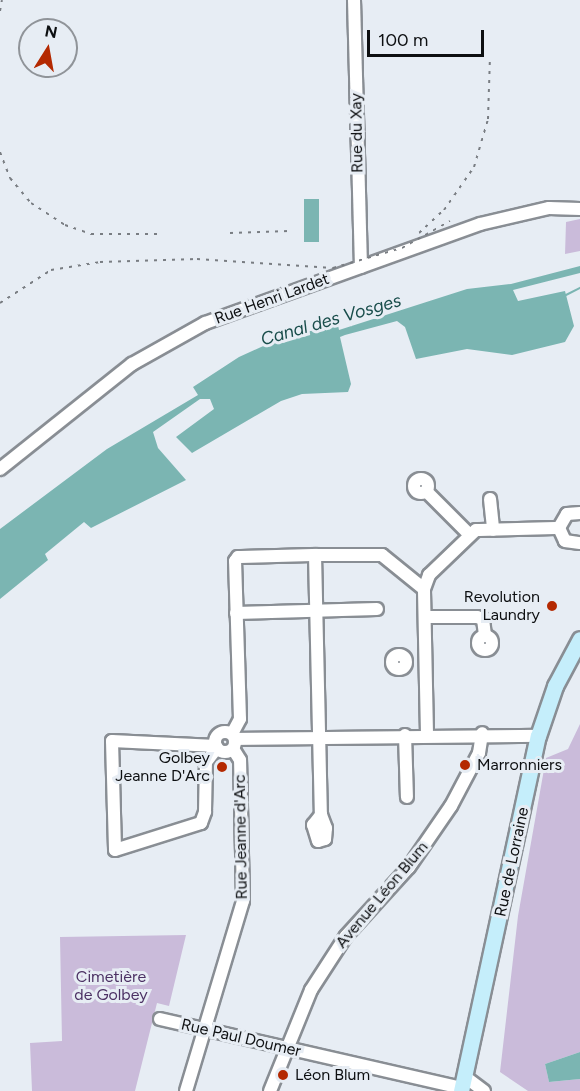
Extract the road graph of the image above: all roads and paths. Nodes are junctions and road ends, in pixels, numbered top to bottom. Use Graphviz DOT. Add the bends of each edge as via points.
graph roads {
  1 [pos="354,0"];
  2 [pos="580,209"];
  3 [pos="361,267"];
  4 [pos="0,469"];
  5 [pos="426,491"];
  6 [pos="490,499"];
  7 [pos="580,513"];
  8 [pos="558,528"];
  9 [pos="493,530"];
  10 [pos="469,534"];
  11 [pos="580,543"];
  12 [pos="315,555"];
  13 [pos="424,589"];
  14 [pos="377,609"];
  15 [pos="317,611"];
  16 [pos="236,613"];
  17 [pos="425,617"];
  18 [pos="485,636"];
  19 [pos="580,639"];
  20 [pos="426,654"];
  21 [pos="405,658"];
  22 [pos="482,733"];
  23 [pos="427,734"];
  24 [pos="405,735"];
  25 [pos="538,736"];
  26 [pos="320,737"];
  27 [pos="233,741"];
  28 [pos="216,744"];
  29 [pos="407,797"];
  30 [pos="321,814"];
  31 [pos="160,1019"];
  32 [pos="204,1030"];
  33 [pos="286,1048"];
  34 [pos="462,1085"];
  35 [pos="186,1091"];
  36 [pos="270,1091"];
  37 [pos="484,1091"];
  1 -- 3 [label="street, Rue du Xay"];
  2 -- 3 [label="street, Rue Henri Lardet" via="521,212"];
  3 -- 4 [label="street, Rue Henri Lardet" via="206,323 158,346"];
  5 -- 10 [label="street"];
  6 -- 9 [label="street"];
  7 -- 8 [label="street" via="567,514"];
  8 -- 9 [label="street"];
  8 -- 11 [label="street" via="565,541"];
  9 -- 10 [label="street"];
  10 -- 13 [label="street" via="429,575"];
  12 -- 13 [label="street" via="382,555"];
  12 -- 15 [label="street"];
  12 -- 16 [label="street, Rue Jeanne d'Arc" via="238,557"];
  13 -- 17 [label="street"];
  14 -- 15 [label="street"];
  15 -- 16 [label="street"];
  15 -- 26 [label="street"];
  16 -- 27 [label="street, Rue Jeanne d'Arc" via="240,719"];
  17 -- 18 [label="street" via="477,617 483,619"];
  17 -- 20 [label="street"];
  19 -- 25 [label="main road, Rue de Lorraine" via="555,686"];
  20 -- 21 [label="street"];
  20 -- 23 [label="street"];
  22 -- 23 [label="street"];
  22 -- 25 [label="street"];
  22 -- 33 [label="street, Avenue Léon Blum" via="479,753 451,806 410,867 334,952 311,990"];
  23 -- 24 [label="street"];
  24 -- 26 [label="street"];
  24 -- 29 [label="street"];
  25 -- 34 [label="main road, Rue de Lorraine"];
  26 -- 27 [label="street"];
  26 -- 30 [label="street"];
  27 -- 28 [label="street" via="225,753"];
  27 -- 28 [label="street" via="222,732"];
  27 -- 32 [label="street, Rue Jeanne d'Arc" via="240,760 243,901"];
  28 -- 28 [label="street" via="207,762 201,823 116,850 112,741"];
  31 -- 32 [label="street, Rue Paul Doumer"];
  32 -- 33 [label="street, Rue Paul Doumer"];
  32 -- 35 [label="street, Rue Jeanne d'Arc"];
  33 -- 34 [label="street, Rue Paul Doumer"];
  33 -- 36 [label="street, Avenue Léon Blum"];
  34 -- 37 [label="street"];
}
